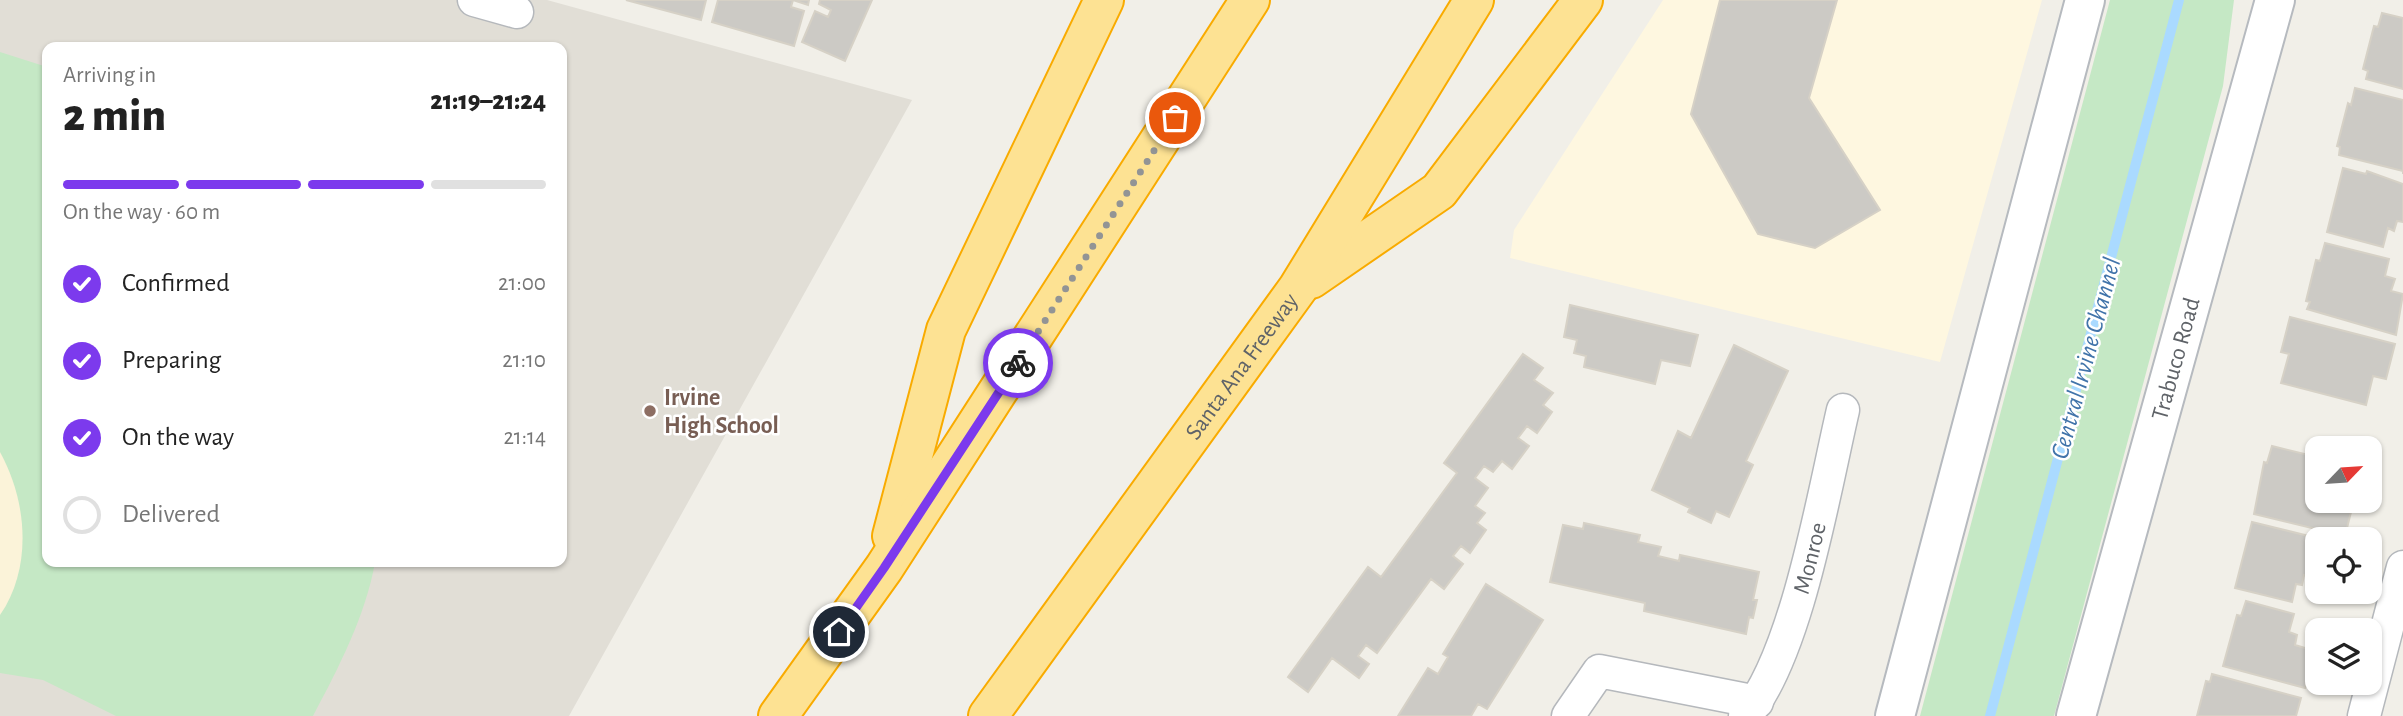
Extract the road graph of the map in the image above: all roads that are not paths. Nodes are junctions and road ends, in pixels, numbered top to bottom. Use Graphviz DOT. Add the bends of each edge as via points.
graph roads {
  1 [pos="474,0"];
  2 [pos="1104,0"];
  3 [pos="1250,0"];
  4 [pos="1474,0"];
  5 [pos="1583,0"];
  6 [pos="2085,0"];
  7 [pos="2275,0"];
  8 [pos="517,12"];
  9 [pos="1298,288"];
  10 [pos="1843,410"];
  11 [pos="2403,567"];
  12 [pos="884,568"];
  13 [pos="1751,709"];
  14 [pos="778,716"];
  15 [pos="988,716"];
  16 [pos="1568,716"];
  17 [pos="1895,716"];
  18 [pos="2076,716"];
  19 [pos="2364,716"];
  1 -- 8 [label="street"];
  2 -- 12 [label="highway" via="946,330"];
  3 -- 12 [label="highway"];
  4 -- 9 [label="highway, Santa Ana Freeway"];
  5 -- 9 [label="highway" via="1439,191"];
  6 -- 17 [label="main road"];
  7 -- 18 [label="main road, Trabuco Road"];
  9 -- 15 [label="highway, Santa Ana Freeway"];
  10 -- 13 [label="street, Monroe" via="1793,616"];
  11 -- 19 [label="street"];
  12 -- 14 [label="highway"];
  13 -- 16 [label="street, Monroe" via="1599,671"];
}
